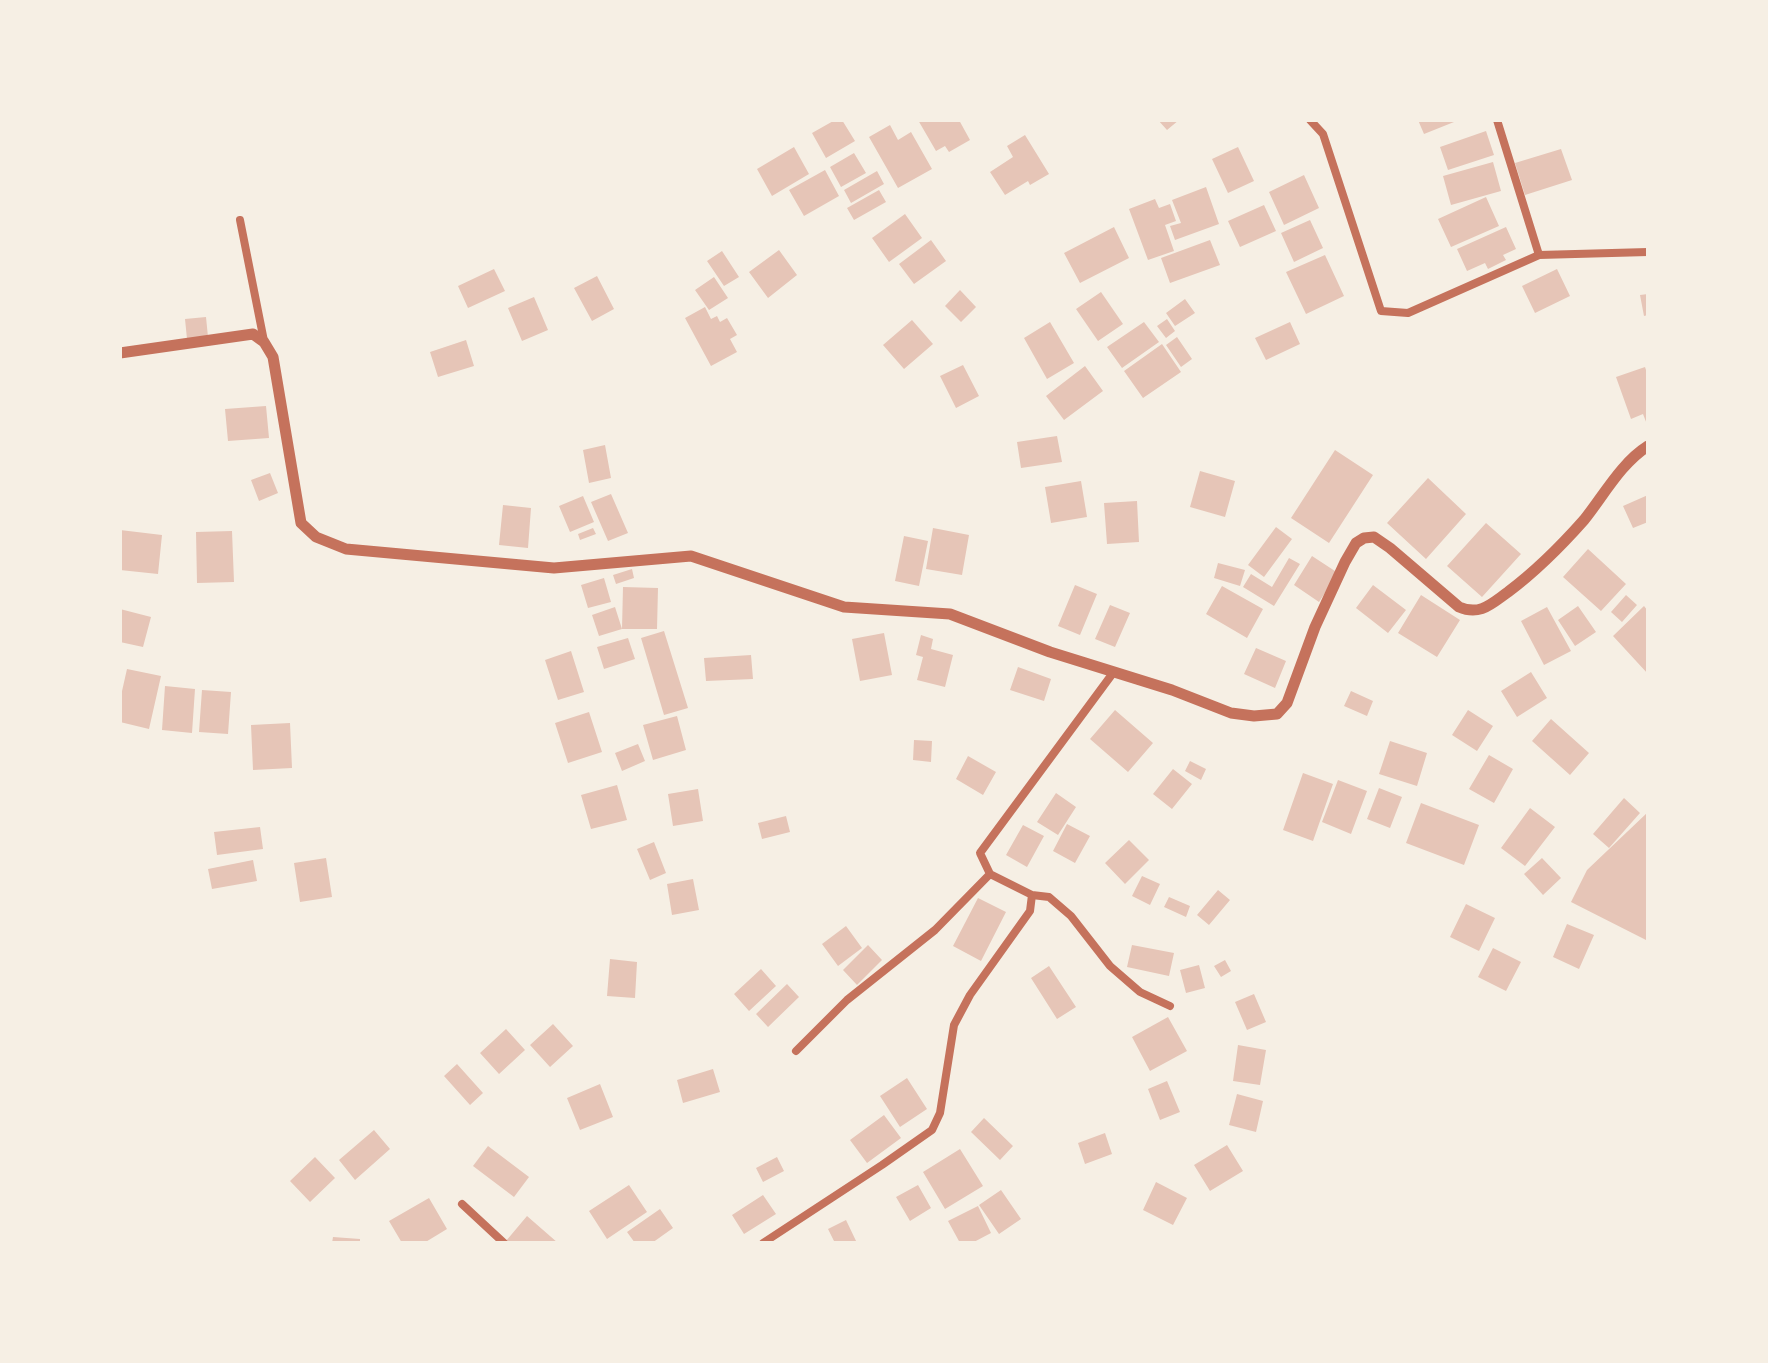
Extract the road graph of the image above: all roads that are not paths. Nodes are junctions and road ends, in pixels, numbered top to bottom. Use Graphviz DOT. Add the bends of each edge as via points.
graph roads {
  1 [pos="1310,120"];
  2 [pos="1497,120"];
  3 [pos="240,220"];
  4 [pos="1648,252"];
  5 [pos="1539,255"];
  6 [pos="264,342"];
  7 [pos="120,353"];
  8 [pos="1648,446"];
  9 [pos="1113,673"];
  10 [pos="990,874"];
  11 [pos="1032,895"];
  12 [pos="1170,1006"];
  13 [pos="796,1051"];
  14 [pos="462,1204"];
  15 [pos="504,1243"];
  16 [pos="763,1243"];
  1 -- 5 [label="street" via="1323,134 1381,311 1408,313"];
  2 -- 5 [label="street"];
  3 -- 6 [label="street"];
  4 -- 5 [label="street"];
  6 -- 7 [label="street" via="253,334"];
  6 -- 9 [label="street" via="273,357 301,523 316,537 346,549 554,568 691,556 844,607 950,614"];
  8 -- 9 [label="street" via="1531,575 1476,611 1459,607 1374,537 1356,543 1315,627 1287,703 1277,714 1231,713"];
  9 -- 10 [label="street" via="980,853"];
  10 -- 11 [label="street"];
  10 -- 13 [label="street" via="935,930 847,1000"];
  11 -- 12 [label="street" via="1049,897 1110,966 1140,992"];
  11 -- 16 [label="street" via="1030,911 954,1025 940,1113 932,1130"];
  14 -- 15 [label="street"];
}
